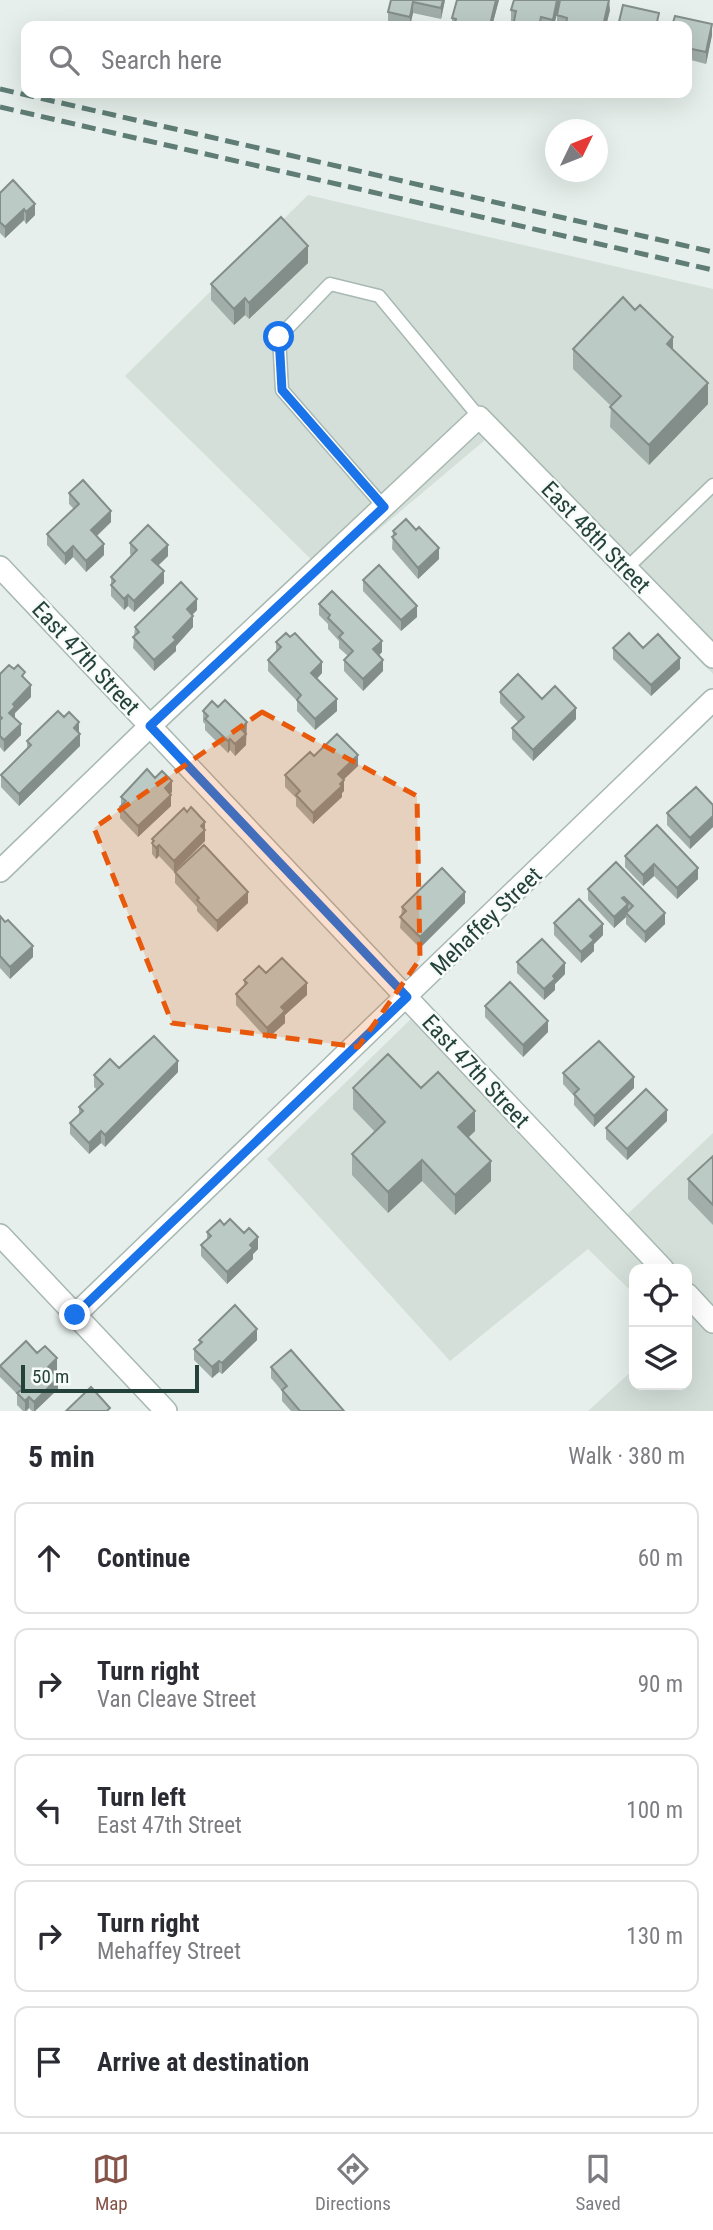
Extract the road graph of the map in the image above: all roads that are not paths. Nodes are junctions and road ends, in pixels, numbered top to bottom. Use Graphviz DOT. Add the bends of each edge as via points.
graph roads {
  1 [pos="479,417"];
  2 [pos="713,485"];
  3 [pos="384,507"];
  4 [pos="0,567"];
  5 [pos="627,568"];
  6 [pos="713,657"];
  7 [pos="713,699"];
  8 [pos="150,726"];
  9 [pos="0,871"];
  10 [pos="407,997"];
  11 [pos="0,1236"];
  12 [pos="658,1264"];
  13 [pos="692,1299"];
  14 [pos="75,1315"];
  15 [pos="713,1322"];
  16 [pos="166,1411"];
  1 -- 3 [label="street"];
  1 -- 3 [label="lane" via="379,296 330,284 279,337 282,390"];
  1 -- 5 [label="street, East 48th Street"];
  2 -- 5 [label="lane"];
  3 -- 8 [label="street"];
  4 -- 8 [label="street, East 47th Street"];
  5 -- 6 [label="street, East 48th Street"];
  7 -- 10 [label="street, Mehaffey Street"];
  8 -- 9 [label="street"];
  8 -- 10 [label="street, East 47th Street"];
  10 -- 12 [label="street, East 47th Street"];
  10 -- 14 [label="street, Mehaffey Street"];
  11 -- 14 [label="street"];
  13 -- 15 [label="street"];
  14 -- 16 [label="street"];
}
